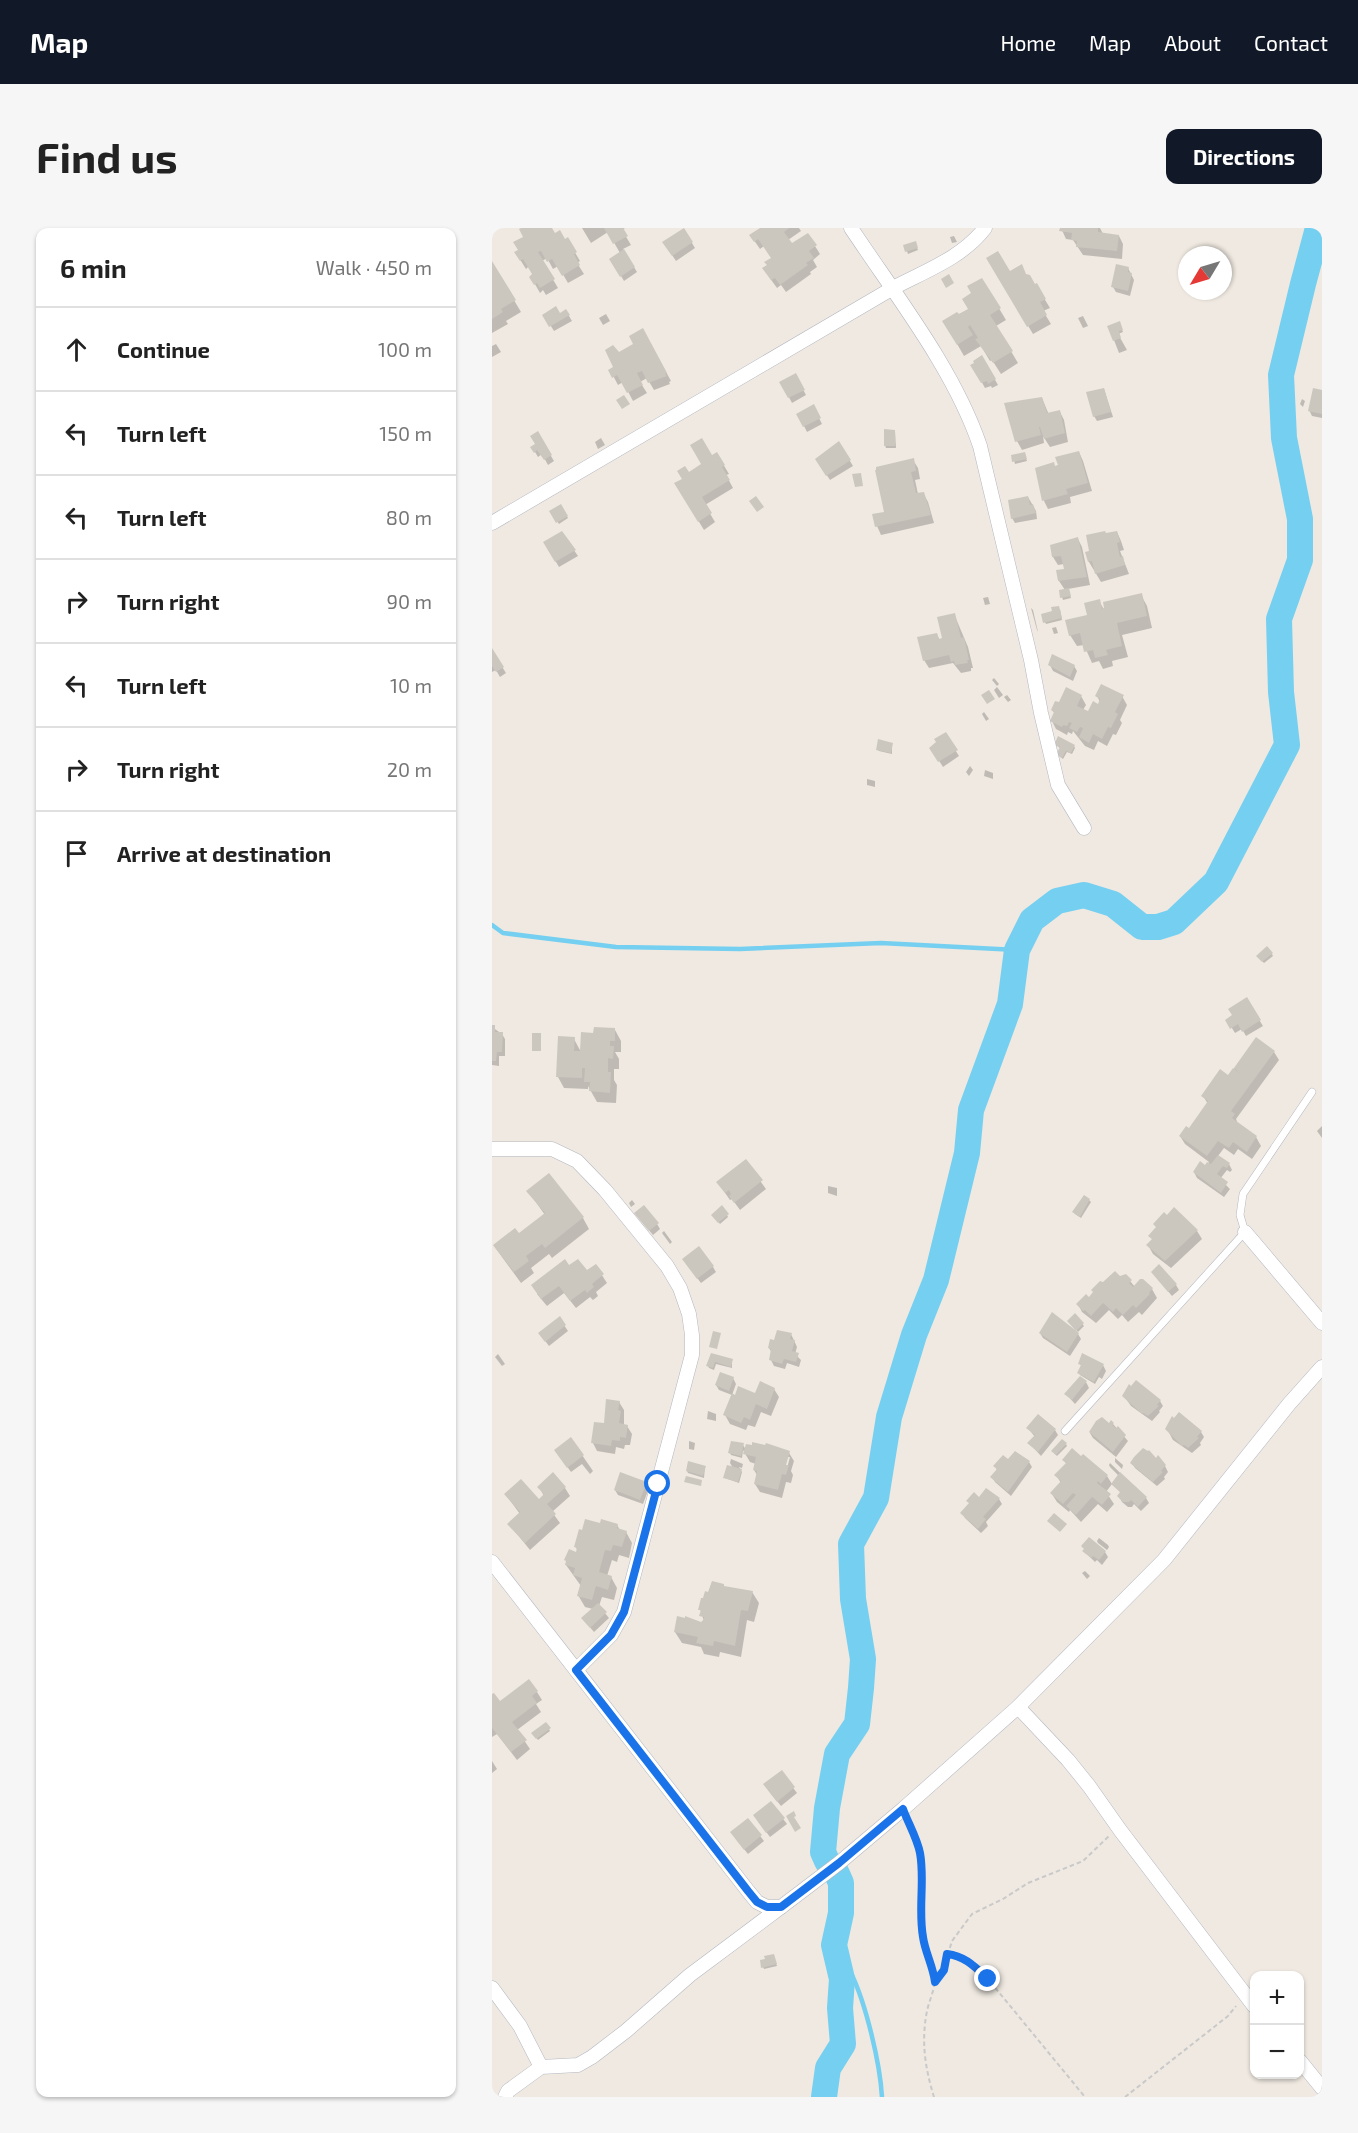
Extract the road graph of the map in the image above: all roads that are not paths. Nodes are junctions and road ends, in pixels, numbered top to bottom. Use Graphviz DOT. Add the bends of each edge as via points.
graph roads {
  1 [pos="851,228"];
  2 [pos="985,228"];
  3 [pos="893,288"];
  4 [pos="492,523"];
  5 [pos="1084,828"];
  6 [pos="1312,1092"];
  7 [pos="492,1149"];
  8 [pos="1245,1232"];
  9 [pos="1322,1323"];
  10 [pos="1322,1367"];
  11 [pos="1065,1431"];
  12 [pos="492,1562"];
  13 [pos="576,1670"];
  14 [pos="1018,1707"];
  15 [pos="781,1907"];
  16 [pos="492,1989"];
  17 [pos="1250,2001"];
  18 [pos="542,2067"];
  19 [pos="1304,2067"];
  20 [pos="1322,2088"];
  21 [pos="505,2097"];
  1 -- 3 [label="street"];
  2 -- 3 [label="street" via="976,240 951,258"];
  3 -- 4 [label="street"];
  3 -- 5 [label="street" via="971,418 1058,785"];
  6 -- 8 [label="lane" via="1243,1194 1240,1215"];
  7 -- 13 [label="street" via="552,1149 577,1161 667,1266 689,1314 692,1355 624,1612 611,1635"];
  8 -- 9 [label="street"];
  8 -- 11 [label="lane"];
  10 -- 14 [label="street" via="1164,1560"];
  12 -- 13 [label="street"];
  13 -- 15 [label="street" via="757,1902"];
  14 -- 15 [label="street" via="903,1809"];
  14 -- 17 [label="street" via="1075,1769"];
  15 -- 18 [label="street" via="690,1975 592,2057 578,2065"];
  16 -- 18 [label="street" via="520,2026"];
  18 -- 21 [label="street"];
  19 -- 20 [label="street"];
}
